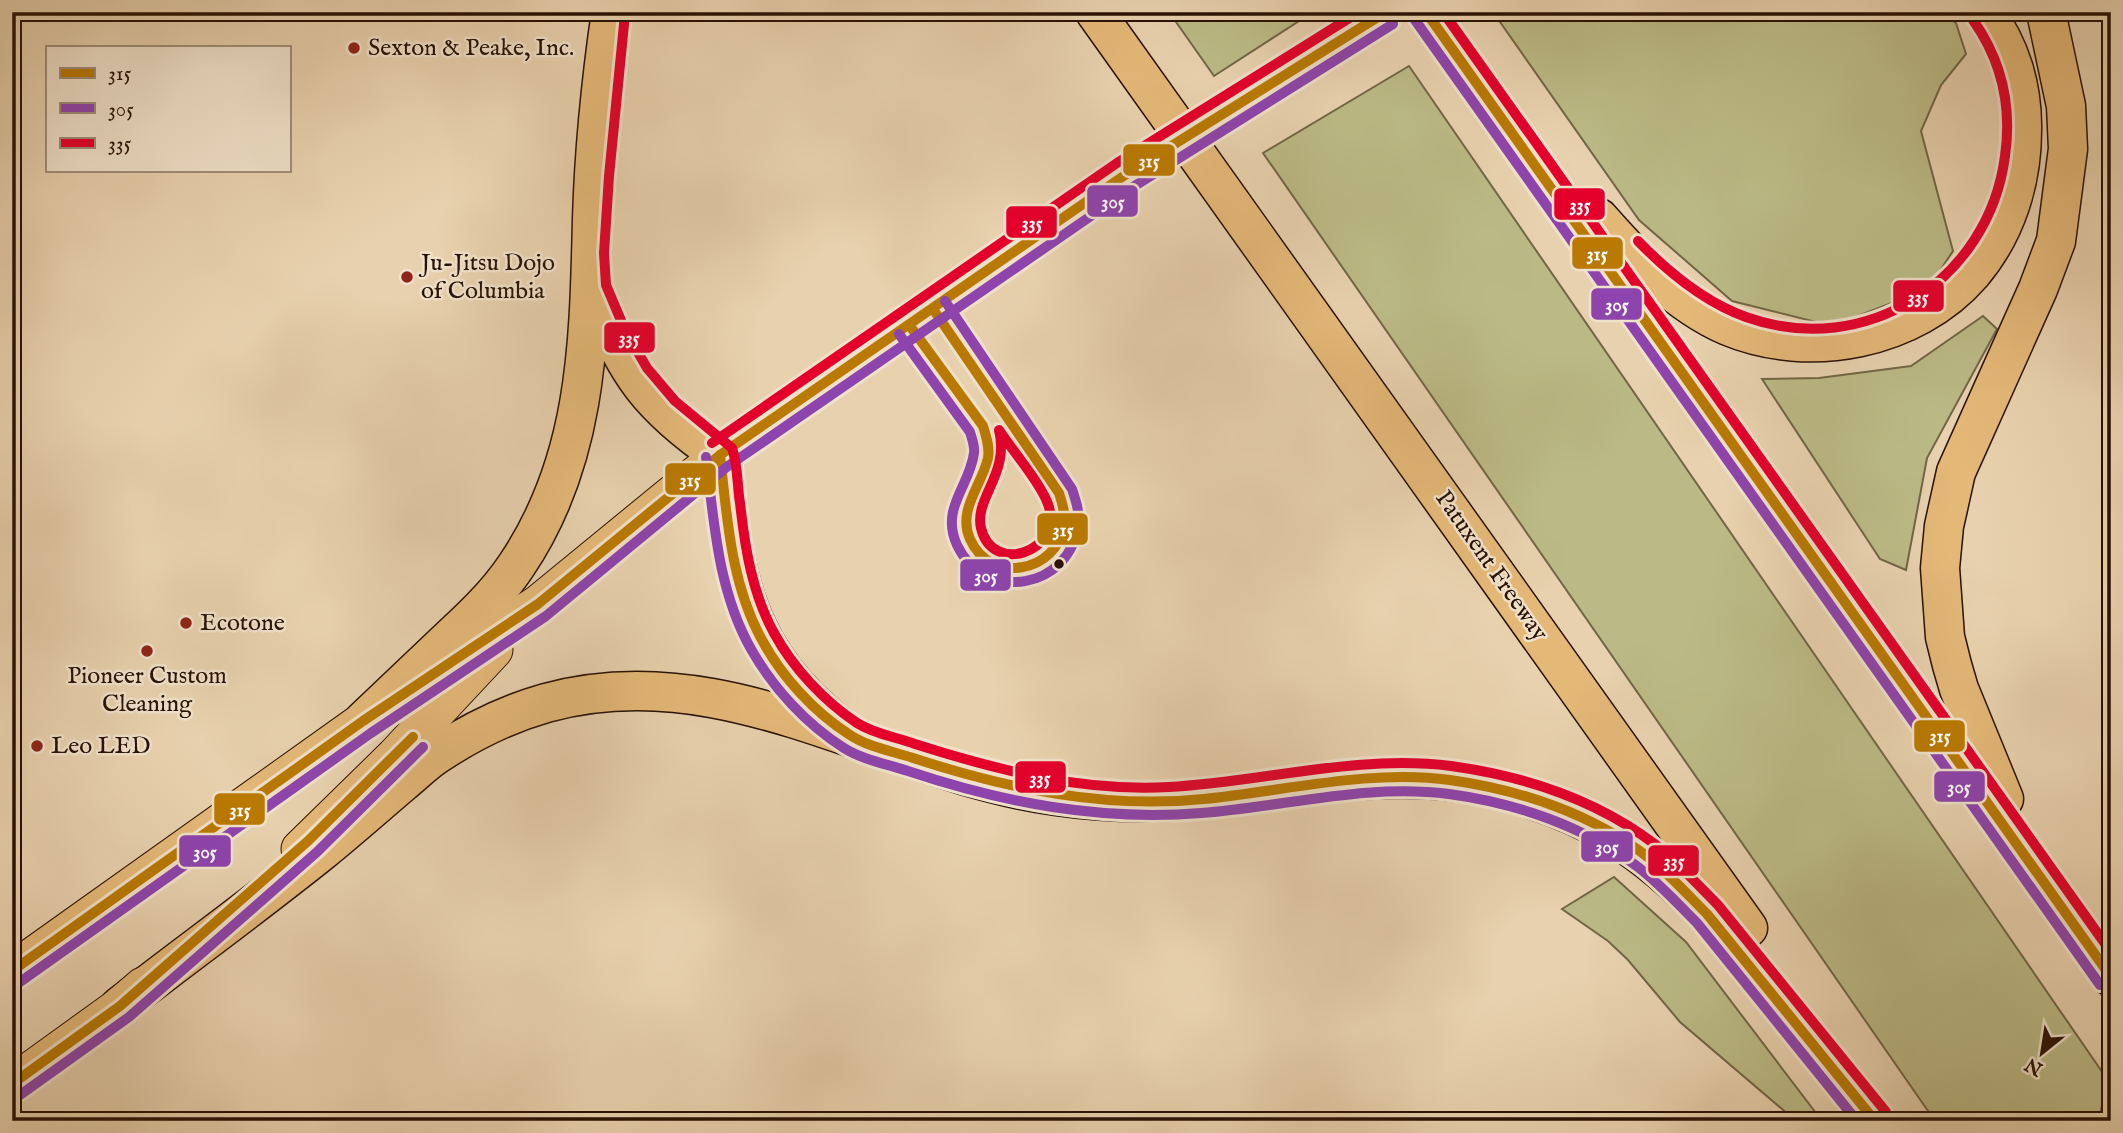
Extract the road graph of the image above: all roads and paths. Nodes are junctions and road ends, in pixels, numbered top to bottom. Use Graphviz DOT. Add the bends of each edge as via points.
graph roads {
  1 [pos="611,12"];
  2 [pos="1095,12"];
  3 [pos="1386,12"];
  4 [pos="1426,12"];
  5 [pos="1984,12"];
  6 [pos="2046,12"];
  7 [pos="1474,78"];
  8 [pos="592,285"];
  9 [pos="720,455"];
  10 [pos="538,604"];
  11 [pos="363,721"];
  12 [pos="853,737"];
  13 [pos="2073,923"];
  14 [pos="65,933"];
  15 [pos="12,959"];
  16 [pos="12,971"];
  17 [pos="2109,974"];
  18 [pos="120,1006"];
  19 [pos="12,1084"];
  20 [pos="1875,1121"];
  21 [pos="1884,1121"];
  1 -- 8 [label="highway" via="596,148"];
  2 -- 21 [label="highway, Patuxent Freeway"];
  3 -- 9 [label="main road, bridge" via="1125,176"];
  4 -- 7 [label="highway"];
  5 -- 7 [label="highway" via="2006,49 2018,82 2022,117 2022,154 2002,226 1970,274 1926,311 1896,326 1832,342 1761,337 1697,309 1639,262"];
  6 -- 13 [label="highway" via="2066,106 2068,149 2056,241 1956,472 1940,568 1945,637 1959,689 2002,795"];
  7 -- 13 [label="highway"];
  8 -- 9 [label="highway" via="632,374 671,418"];
  8 -- 11 [label="highway" via="576,427 562,477 540,528 485,605"];
  9 -- 10 [label="main road"];
  9 -- 12 [label="highway" via="738,576 754,624 796,688"];
  10 -- 11 [label="main road"];
  10 -- 18 [label="main road" via="308,842"];
  11 -- 14 [label="main road"];
  12 -- 18 [label="highway" via="710,696 654,690 600,691 501,719 433,757 322,851"];
  12 -- 20 [label="highway" via="1008,787 1054,796 1153,802 1355,780 1416,778 1506,791 1563,810 1647,857 1681,887"];
  13 -- 17 [label="highway"];
  14 -- 15 [label="main road"];
  14 -- 16 [label="main road"];
  18 -- 19 [label="main road"];
}
